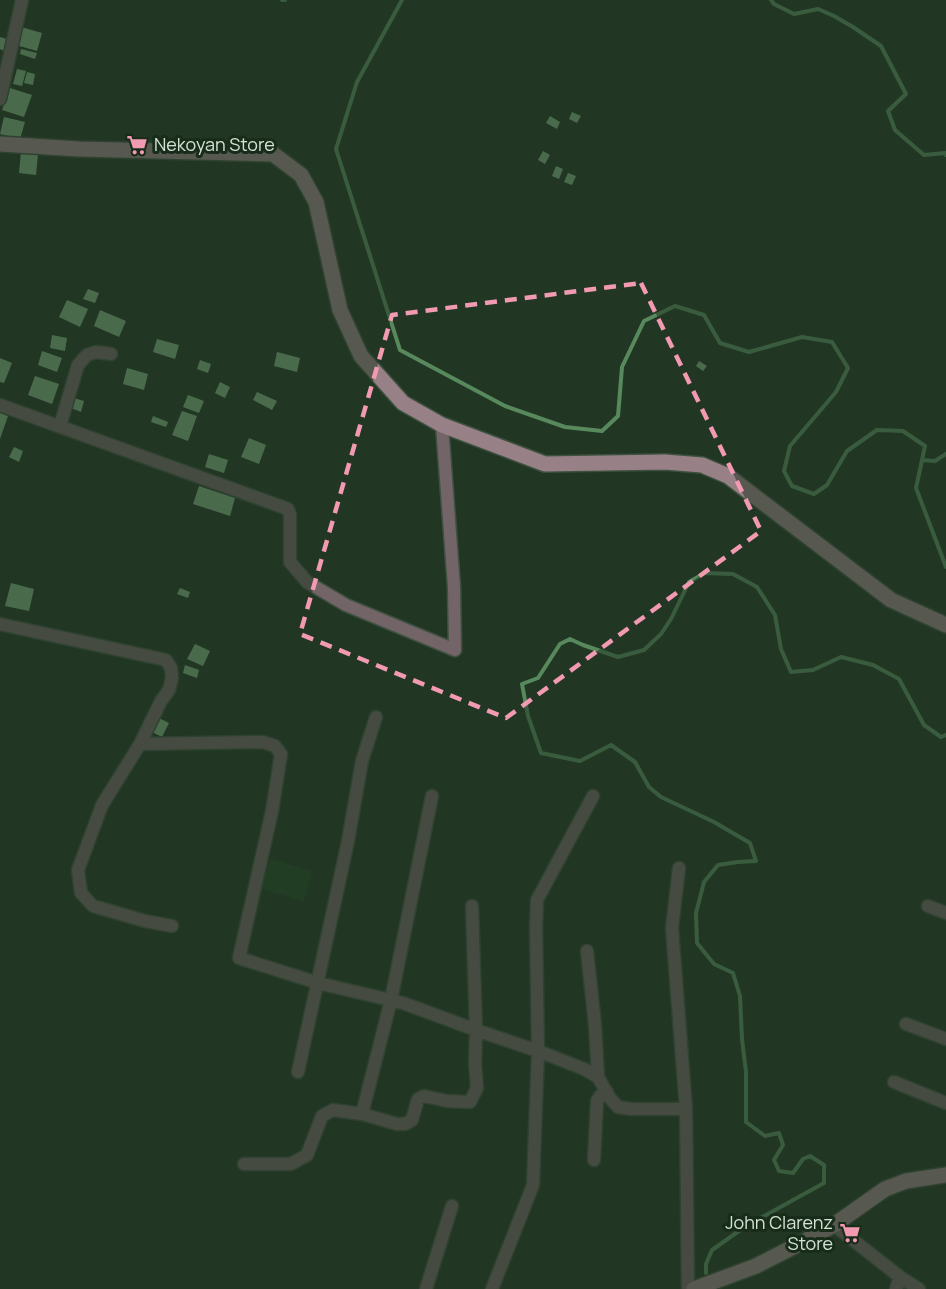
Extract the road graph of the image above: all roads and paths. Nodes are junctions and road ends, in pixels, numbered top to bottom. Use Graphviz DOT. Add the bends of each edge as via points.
graph roads {
  1 [pos="22,0"];
  2 [pos="0,99"];
  3 [pos="0,144"];
  4 [pos="111,354"];
  5 [pos="0,405"];
  6 [pos="442,425"];
  7 [pos="60,426"];
  8 [pos="0,624"];
  9 [pos="946,625"];
  10 [pos="376,717"];
  11 [pos="140,744"];
  12 [pos="432,796"];
  13 [pos="592,796"];
  14 [pos="679,868"];
  15 [pos="472,906"];
  16 [pos="928,906"];
  17 [pos="946,913"];
  18 [pos="172,926"];
  19 [pos="587,951"];
  20 [pos="318,983"];
  21 [pos="391,1000"];
  22 [pos="906,1024"];
  23 [pos="476,1030"];
  24 [pos="946,1039"];
  25 [pos="538,1051"];
  26 [pos="298,1072"];
  27 [pos="598,1077"];
  28 [pos="894,1082"];
  29 [pos="607,1092"];
  30 [pos="946,1103"];
  31 [pos="686,1109"];
  32 [pos="362,1114"];
  33 [pos="594,1160"];
  34 [pos="244,1164"];
  35 [pos="946,1175"];
  36 [pos="452,1206"];
  37 [pos="834,1225"];
  38 [pos="898,1283"];
  39 [pos="426,1289"];
  40 [pos="492,1289"];
  41 [pos="688,1289"];
  42 [pos="694,1289"];
  43 [pos="919,1289"];
  1 -- 2 [label="street"];
  3 -- 6 [label="street" via="273,154 301,175 315,202 339,310 361,356 404,403"];
  4 -- 7 [label="street" via="87,355 78,365"];
  5 -- 7 [label="street"];
  6 -- 7 [label="street" via="455,650 346,605 308,582 290,562 288,509"];
  6 -- 9 [label="street" via="545,464 702,465 728,476 891,600"];
  8 -- 11 [label="street" via="166,660 171,668 169,690"];
  10 -- 20 [label="street" via="362,761"];
  11 -- 18 [label="street" via="102,805 78,870 81,893 93,906"];
  11 -- 20 [label="street" via="263,742 275,746 281,754 239,958"];
  12 -- 21 [label="street"];
  13 -- 25 [label="street" via="537,900"];
  14 -- 31 [label="street" via="672,928"];
  15 -- 23 [label="street"];
  16 -- 17 [label="street"];
  19 -- 27 [label="street"];
  20 -- 21 [label="street"];
  20 -- 26 [label="street"];
  21 -- 23 [label="street"];
  21 -- 32 [label="street"];
  22 -- 24 [label="street"];
  23 -- 25 [label="street"];
  23 -- 32 [label="street" via="477,1088 470,1102 424,1096 417,1099 412,1120 405,1124"];
  25 -- 27 [label="street"];
  25 -- 40 [label="street" via="534,1185"];
  27 -- 29 [label="street"];
  28 -- 30 [label="street"];
  29 -- 31 [label="street" via="618,1107 631,1110"];
  29 -- 33 [label="street" via="597,1101"];
  31 -- 41 [label="street"];
  32 -- 34 [label="street" via="333,1110 322,1116 307,1155 291,1164"];
  35 -- 37 [label="street" via="906,1181 885,1189"];
  36 -- 39 [label="street"];
  37 -- 38 [label="street"];
  37 -- 42 [label="street" via="756,1266"];
  38 -- 43 [label="street"];
}
